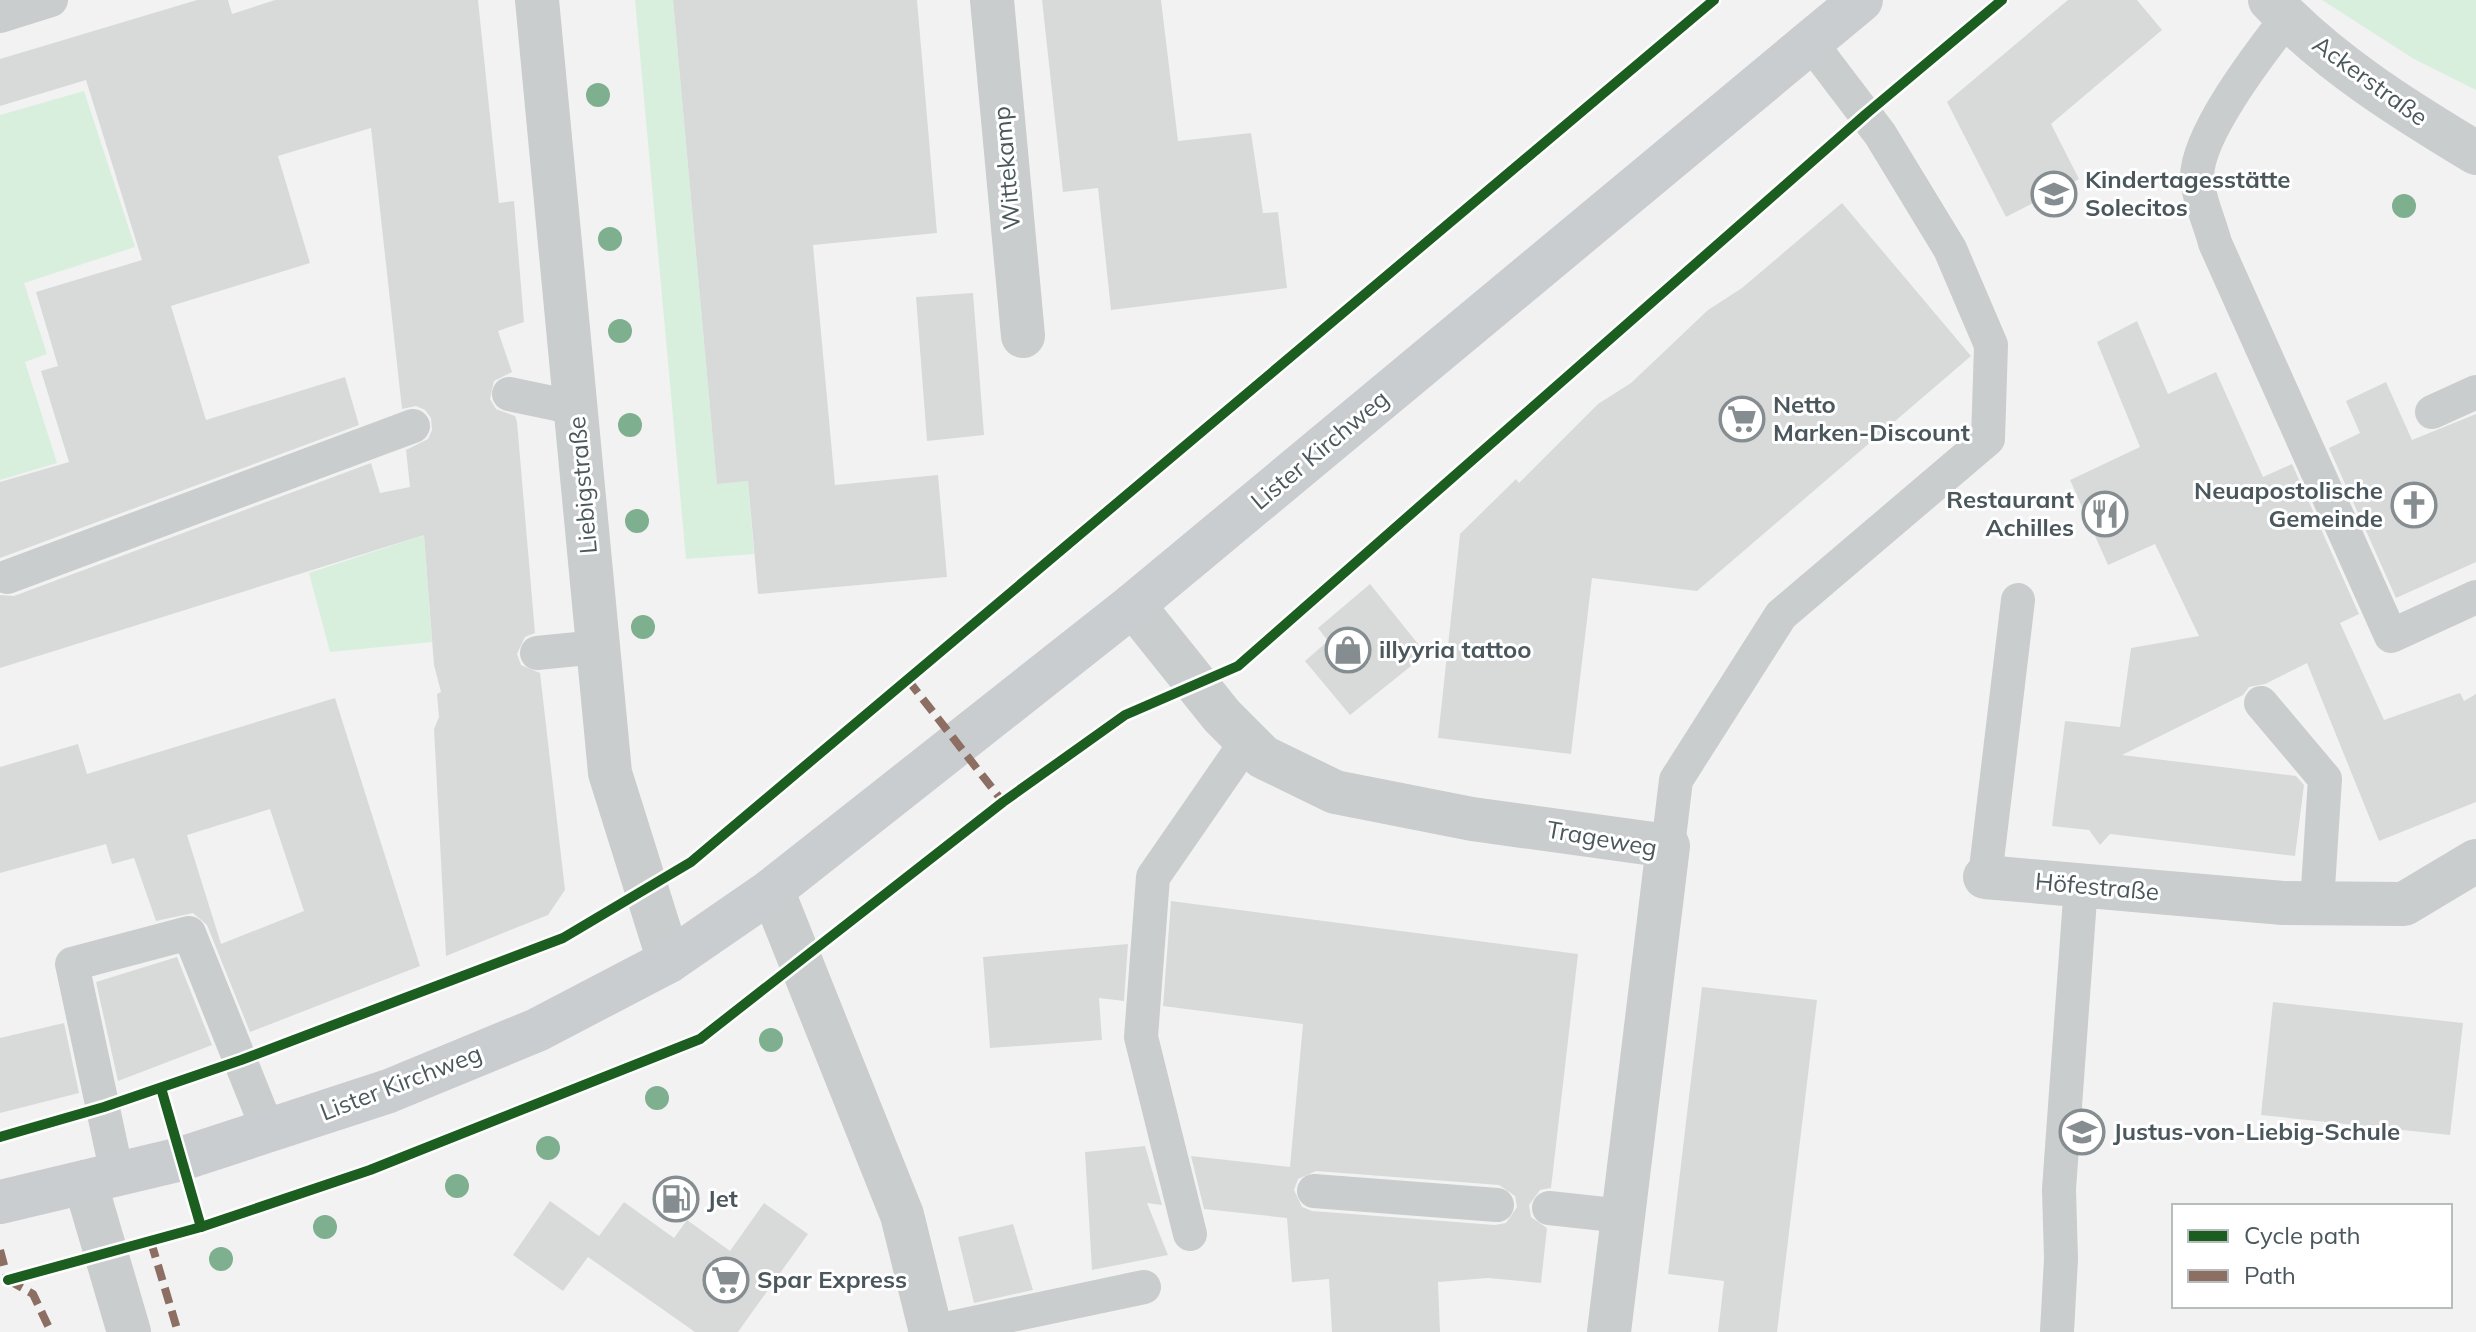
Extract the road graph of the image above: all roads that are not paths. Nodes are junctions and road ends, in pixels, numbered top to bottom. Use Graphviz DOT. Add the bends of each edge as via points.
graph roads {
  1 [pos="51,0"];
  2 [pos="537,0"];
  3 [pos="992,0"];
  4 [pos="1861,0"];
  5 [pos="2278,9"];
  6 [pos="0,16"];
  7 [pos="1810,42"];
  8 [pos="2476,153"];
  9 [pos="1023,336"];
  10 [pos="2476,392"];
  11 [pos="509,394"];
  12 [pos="576,408"];
  13 [pos="2432,412"];
  14 [pos="413,426"];
  15 [pos="7,577"];
  16 [pos="2476,597"];
  17 [pos="2018,600"];
  18 [pos="1133,605"];
  19 [pos="598,647"];
  20 [pos="537,653"];
  21 [pos="2261,703"];
  22 [pos="1247,741"];
  23 [pos="1668,846"];
  24 [pos="2476,861"];
  25 [pos="1985,877"];
  26 [pos="2081,885"];
  27 [pos="772,890"];
  28 [pos="2317,903"];
  29 [pos="669,961"];
  30 [pos="268,1130"];
  31 [pos="101,1178"];
  32 [pos="1314,1191"];
  33 [pos="0,1202"];
  34 [pos="1497,1205"];
  35 [pos="1549,1208"];
  36 [pos="1623,1216"];
  37 [pos="1190,1234"];
  38 [pos="1144,1287"];
  39 [pos="129,1332"];
  40 [pos="931,1332"];
  41 [pos="1609,1332"];
  42 [pos="2057,1332"];
  1 -- 6 [label="lane"];
  2 -- 12 [label="street, Liebigstraße"];
  3 -- 9 [label="street, Wittekamp"];
  4 -- 7 [label="street, Lister Kirchweg"];
  5 -- 8 [label="street, Ackerstraße" via="2386,99"];
  5 -- 16 [label="lane" via="2200,152 2197,180 2215,243 2391,636"];
  7 -- 18 [label="street, Lister Kirchweg"];
  7 -- 23 [label="lane" via="1880,134 1950,249 1991,345 1988,439 1781,615 1676,780"];
  10 -- 13 [label="lane"];
  11 -- 12 [label="lane"];
  12 -- 19 [label="street, Liebigstraße"];
  14 -- 15 [label="lane"];
  17 -- 25 [label="lane, Höfestraße"];
  18 -- 22 [label="street, Trageweg"];
  18 -- 27 [label="street, Lister Kirchweg"];
  19 -- 20 [label="lane"];
  19 -- 29 [label="street, Liebigstraße" via="610,773"];
  21 -- 28 [label="lane" via="2325,779"];
  22 -- 23 [label="street, Trageweg" via="1263,757 1335,792 1472,819"];
  22 -- 37 [label="lane" via="1153,877 1141,1037"];
  23 -- 36 [label="street, Trageweg"];
  24 -- 28 [label="street, Höfestraße" via="2404,904"];
  25 -- 26 [label="street, Höfestraße"];
  26 -- 28 [label="street, Höfestraße"];
  26 -- 42 [label="lane" via="2059,1189"];
  27 -- 29 [label="street, Lister Kirchweg"];
  27 -- 40 [label="street" via="902,1215"];
  29 -- 30 [label="street, Lister Kirchweg" via="537,1030 389,1091"];
  30 -- 31 [label="street, Lister Kirchweg"];
  30 -- 31 [label="lane" via="189,933 72,964"];
  31 -- 33 [label="street, Lister Kirchweg"];
  31 -- 39 [label="street"];
  32 -- 34 [label="lane"];
  35 -- 36 [label="lane"];
  36 -- 41 [label="street, Trageweg"];
  38 -- 40 [label="lane"];
}
